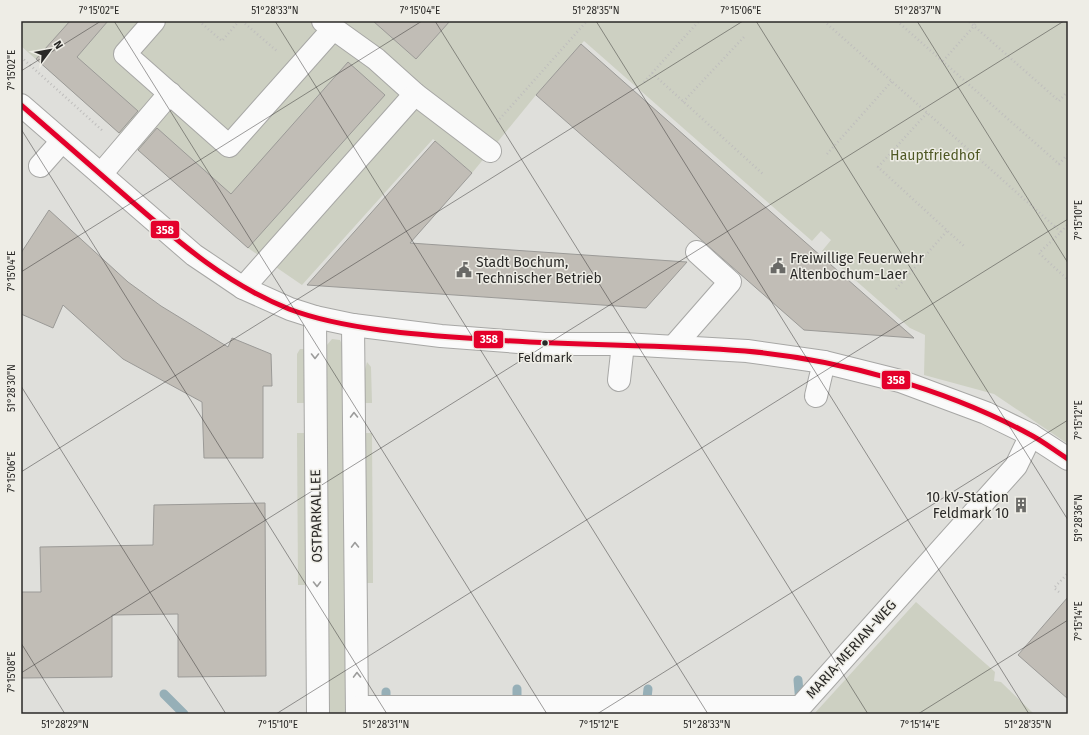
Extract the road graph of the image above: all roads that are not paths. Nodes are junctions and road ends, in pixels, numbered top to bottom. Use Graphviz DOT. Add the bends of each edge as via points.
graph roads {
  1 [pos="154,21"];
  2 [pos="328,25"];
  3 [pos="170,93"];
  4 [pos="415,94"];
  5 [pos="21,105"];
  6 [pos="62,141"];
  7 [pos="485,146"];
  8 [pos="40,166"];
  9 [pos="101,174"];
  10 [pos="696,252"];
  11 [pos="244,288"];
  12 [pos="315,317"];
  13 [pos="353,325"];
  14 [pos="623,344"];
  15 [pos="674,346"];
  16 [pos="824,362"];
  17 [pos="619,380"];
  18 [pos="816,396"];
  19 [pos="1031,435"];
  20 [pos="1068,459"];
  21 [pos="357,711"];
  22 [pos="318,714"];
  1 -- 3 [label="street" via="125,54"];
  2 -- 3 [label="street" via="298,69 229,146"];
  2 -- 4 [label="street" via="376,59"];
  3 -- 9 [label="street"];
  4 -- 7 [label="street"];
  4 -- 11 [label="street"];
  5 -- 6 [label="street"];
  6 -- 8 [label="street"];
  6 -- 9 [label="street"];
  9 -- 11 [label="street" via="194,255"];
  10 -- 15 [label="street" via="730,282"];
  11 -- 12 [label="street" via="290,309"];
  12 -- 13 [label="street"];
  12 -- 22 [label="street, OSTPARKALLEE, one-way"];
  13 -- 14 [label="street" via="441,336 545,344"];
  21 -- 13 [label="street, one-way"];
  14 -- 15 [label="street"];
  14 -- 17 [label="street"];
  15 -- 16 [label="street" via="747,351"];
  16 -- 18 [label="street"];
  16 -- 19 [label="street" via="900,381 986,412"];
  19 -- 20 [label="street"];
  19 -- 21 [label="street, MARIA-MERIAN-WEG" via="1016,466 800,706"];
}
